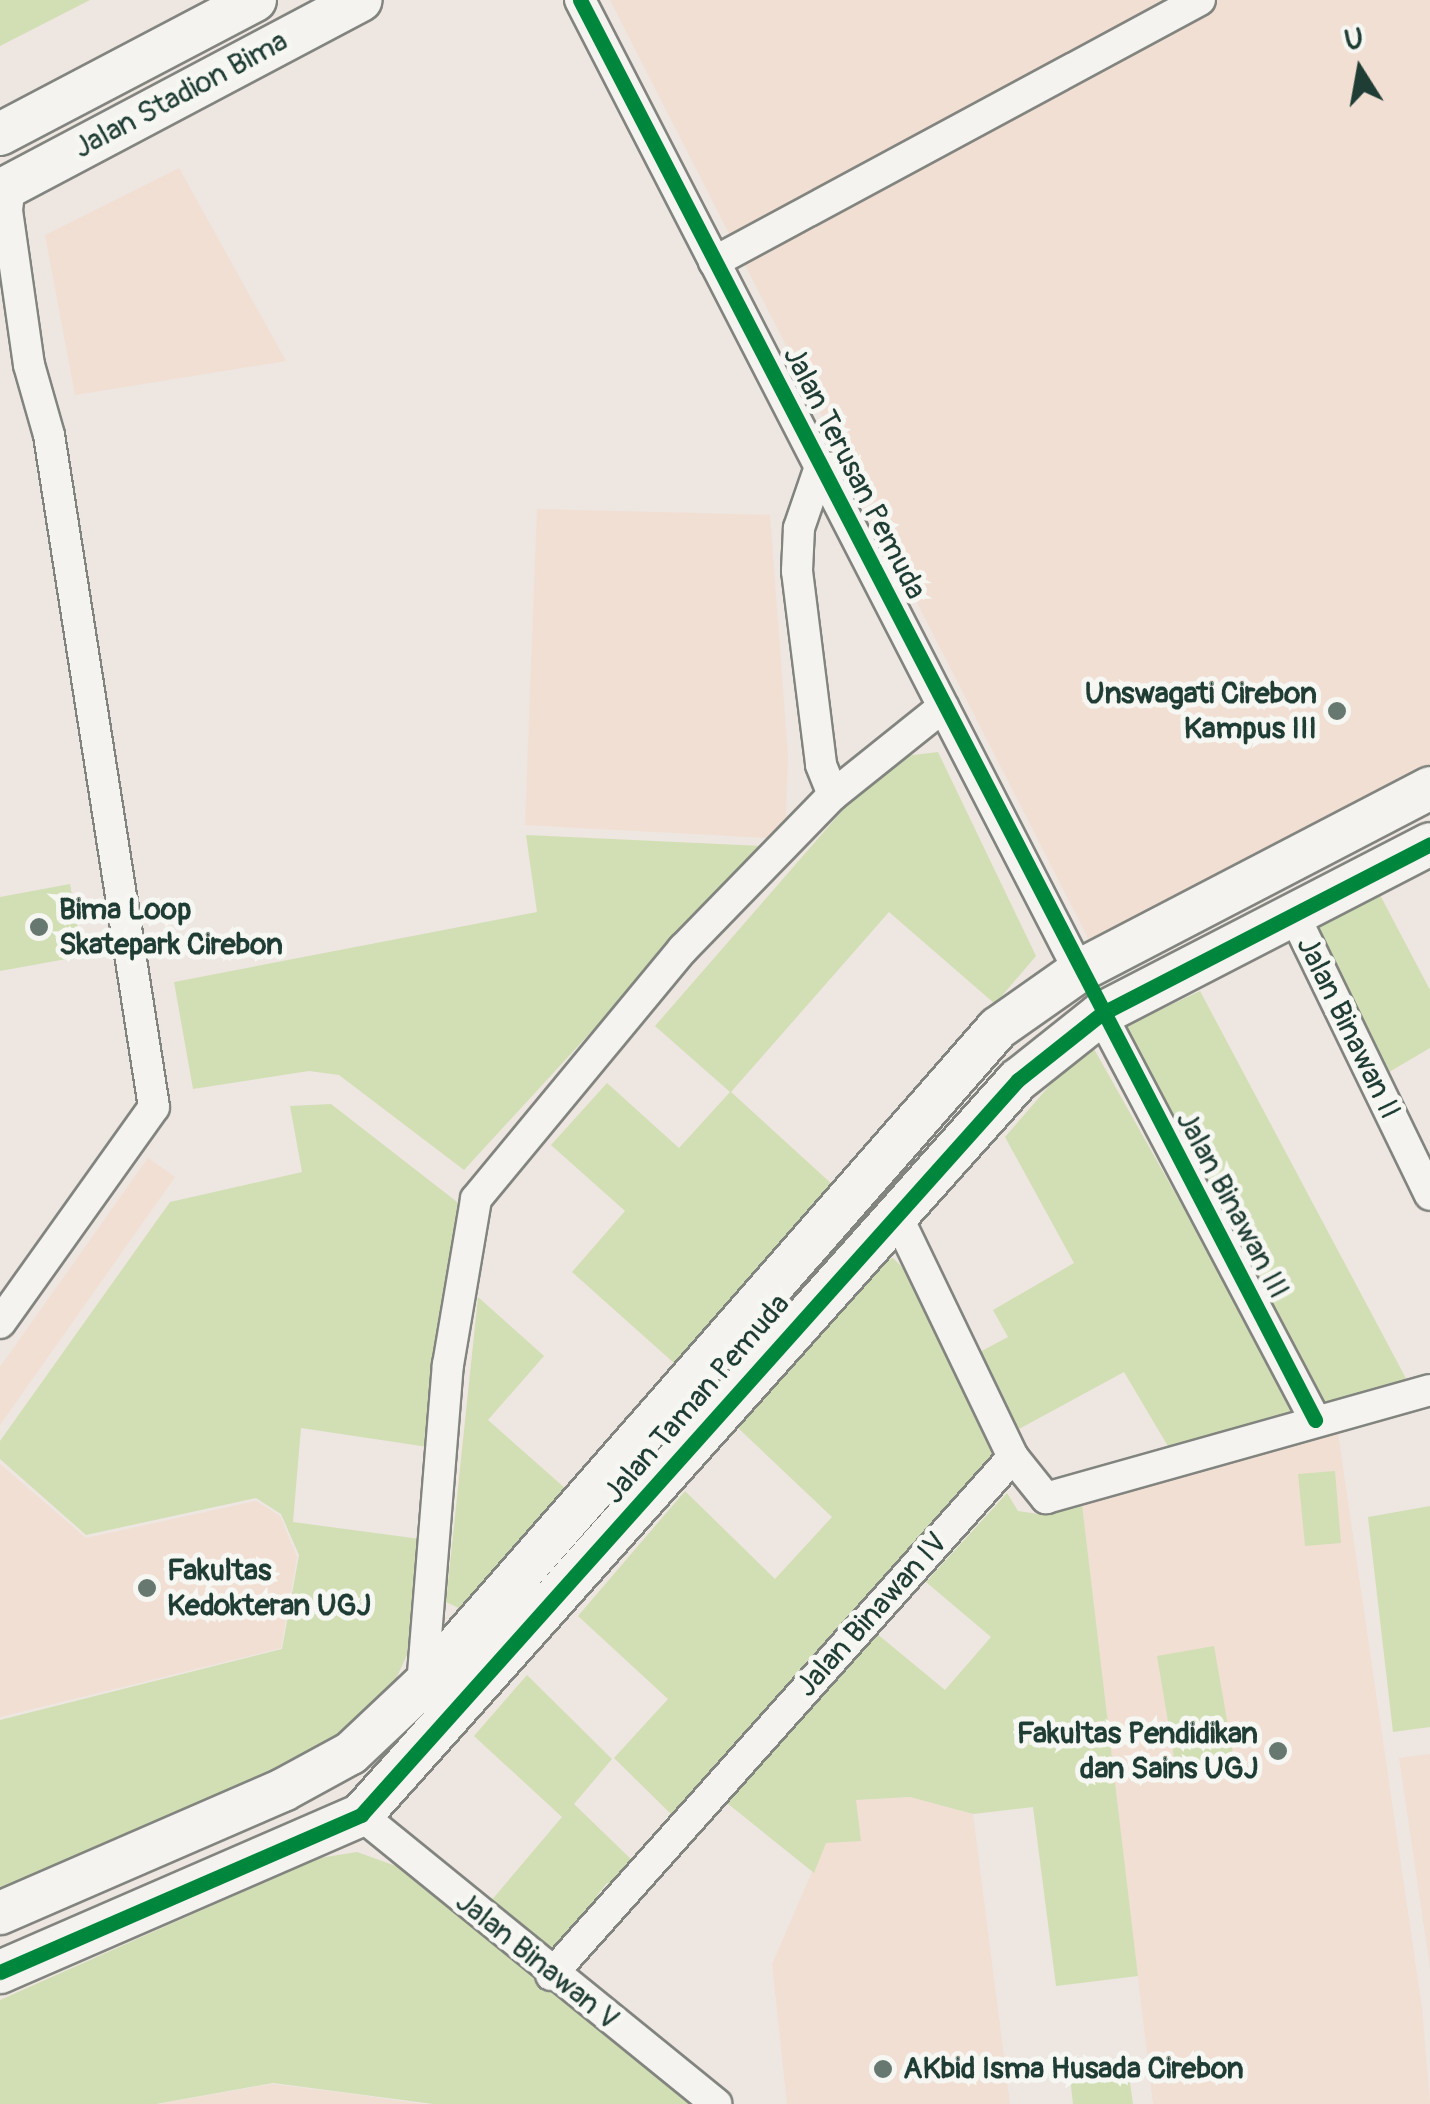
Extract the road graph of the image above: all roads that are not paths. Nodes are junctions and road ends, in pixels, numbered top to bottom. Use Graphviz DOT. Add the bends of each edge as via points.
graph roads {
  1 [pos="254,0"];
  2 [pos="362,0"];
  3 [pos="580,0"];
  4 [pos="1200,0"];
  5 [pos="0,134"];
  6 [pos="3,181"];
  7 [pos="714,262"];
  8 [pos="820,467"];
  9 [pos="943,707"];
  10 [pos="1429,790"];
  11 [pos="832,795"];
  12 [pos="1430,844"];
  13 [pos="1294,915"];
  14 [pos="1144,937"];
  15 [pos="1078,971"];
  16 [pos="1169,980"];
  17 [pos="1102,1014"];
  18 [pos="1430,1194"];
  19 [pos="896,1214"];
  20 [pos="0,1323"];
  21 [pos="1430,1390"];
  22 [pos="1315,1420"];
  23 [pos="1013,1456"];
  24 [pos="422,1686"];
  25 [pos="362,1815"];
  26 [pos="0,1914"];
  27 [pos="0,1972"];
  28 [pos="552,1975"];
  29 [pos="716,2104"];
  1 -- 5 [label="street, Jalan Stadion Bima"];
  2 -- 6 [label="street, Jalan Stadion Bima"];
  3 -- 7 [label="street, Jalan Terusan Pemuda"];
  4 -- 7 [label="street"];
  6 -- 20 [label="street" via="154,1108"];
  7 -- 8 [label="street, Jalan Terusan Pemuda"];
  8 -- 9 [label="street, Jalan Terusan Pemuda"];
  8 -- 11 [label="street" via="799,528 797,571 822,766"];
  9 -- 11 [label="street"];
  9 -- 15 [label="street, Jalan Terusan Pemuda"];
  10 -- 14 [label="street, Jalan Taman Pemuda"];
  11 -- 24 [label="street" via="684,950 476,1199 448,1365"];
  12 -- 13 [label="street, Jalan Taman Pemuda"];
  13 -- 16 [label="street, Jalan Taman Pemuda"];
  13 -- 18 [label="street, Jalan Binawan II"];
  14 -- 15 [label="street, Jalan Taman Pemuda"];
  14 -- 16 [label="street"];
  15 -- 17 [label="street"];
  15 -- 24 [label="street, Jalan Taman Pemuda" via="998,1028"];
  16 -- 17 [label="street, Jalan Taman Pemuda"];
  17 -- 19 [label="street, Jalan Taman Pemuda" via="1018,1080"];
  17 -- 22 [label="street, Jalan Binawan III"];
  19 -- 23 [label="street"];
  19 -- 25 [label="street, Jalan Taman Pemuda"];
  21 -- 22 [label="street"];
  22 -- 23 [label="street" via="1046,1498"];
  23 -- 28 [label="street, Jalan Binawan IV"];
  24 -- 26 [label="street, Jalan Taman Pemuda" via="375,1734 316,1774"];
  25 -- 27 [label="street, Jalan Taman Pemuda"];
  25 -- 28 [label="street, Jalan Binawan V"];
  28 -- 29 [label="street, Jalan Binawan V"];
}
